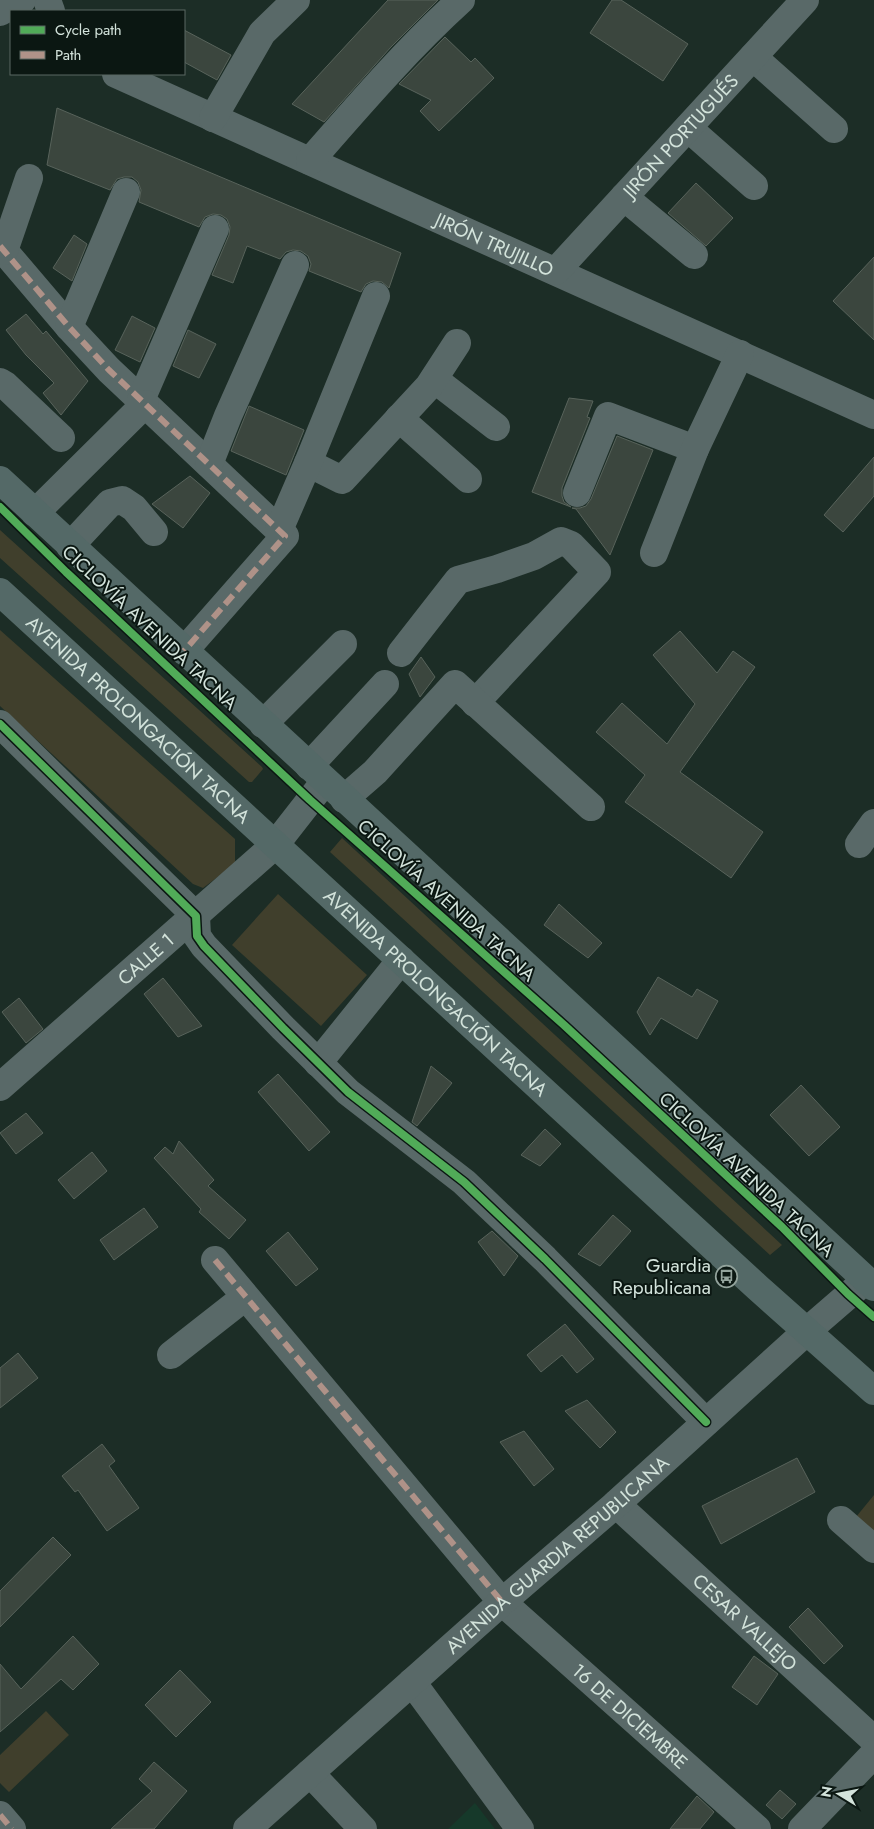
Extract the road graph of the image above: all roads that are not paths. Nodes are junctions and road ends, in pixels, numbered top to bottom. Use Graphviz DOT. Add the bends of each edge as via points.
graph roads {
  1 [pos="22,0"];
  2 [pos="296,0"];
  3 [pos="461,0"];
  4 [pos="805,0"];
  5 [pos="0,12"];
  6 [pos="753,57"];
  7 [pos="118,75"];
  8 [pos="213,118"];
  9 [pos="688,128"];
  10 [pos="834,129"];
  11 [pos="310,161"];
  12 [pos="29,178"];
  13 [pos="754,186"];
  14 [pos="126,192"];
  15 [pos="624,197"];
  16 [pos="215,229"];
  17 [pos="2,248"];
  18 [pos="694,255"];
  19 [pos="295,265"];
  20 [pos="556,271"];
  21 [pos="376,296"];
  22 [pos="69,327"];
  23 [pos="457,343"];
  24 [pos="740,354"];
  25 [pos="434,379"];
  26 [pos="0,382"];
  27 [pos="143,402"];
  28 [pos="874,415"];
  29 [pos="399,418"];
  30 [pos="496,427"];
  31 [pos="61,438"];
  32 [pos="695,449"];
  33 [pos="209,464"];
  34 [pos="308,464"];
  35 [pos="468,479"];
  36 [pos="0,480"];
  37 [pos="577,493"];
  38 [pos="35,513"];
  39 [pos="279,530"];
  40 [pos="154,532"];
  41 [pos="70,546"];
  42 [pos="654,553"];
  43 [pos="0,592"];
  44 [pos="343,644"];
  45 [pos="184,651"];
  46 [pos="401,653"];
  47 [pos="385,684"];
  48 [pos="475,703"];
  49 [pos="0,724"];
  50 [pos="263,724"];
  51 [pos="317,773"];
  52 [pos="344,798"];
  53 [pos="592,807"];
  54 [pos="275,845"];
  55 [pos="196,916"];
  56 [pos="401,960"];
  57 [pos="318,1063"];
  58 [pos="0,1088"];
  59 [pos="215,1260"];
  60 [pos="870,1283"];
  61 [pos="245,1297"];
  62 [pos="808,1331"];
  63 [pos="172,1356"];
  64 [pos="874,1391"];
  65 [pos="706,1422"];
  66 [pos="616,1504"];
  67 [pos="841,1520"];
  68 [pos="874,1549"];
  69 [pos="502,1602"];
  70 [pos="412,1682"];
  71 [pos="874,1740"];
  72 [pos="874,1754"];
  73 [pos="310,1773"];
  74 [pos="0,1815"];
  75 [pos="12,1829"];
  76 [pos="247,1829"];
  77 [pos="363,1829"];
  78 [pos="520,1829"];
  79 [pos="757,1829"];
  80 [pos="802,1829"];
  1 -- 5 [label="street"];
  2 -- 8 [label="street" via="262,33"];
  3 -- 11 [label="street" via="431,27"];
  4 -- 6 [label="street, JIRÓN PORTUGUÉS"];
  6 -- 9 [label="street, JIRÓN PORTUGUÉS"];
  6 -- 10 [label="street"];
  7 -- 8 [label="street, JIRÓN TRUJILLO"];
  8 -- 11 [label="street, JIRÓN TRUJILLO"];
  9 -- 13 [label="street"];
  9 -- 15 [label="street, JIRÓN PORTUGUÉS"];
  11 -- 20 [label="street, JIRÓN TRUJILLO"];
  12 -- 17 [label="street"];
  14 -- 22 [label="street"];
  15 -- 18 [label="street"];
  15 -- 20 [label="street, JIRÓN PORTUGUÉS"];
  16 -- 27 [label="street"];
  17 -- 22 [label="street"];
  19 -- 33 [label="street"];
  20 -- 24 [label="street, JIRÓN TRUJILLO"];
  21 -- 34 [label="street"];
  22 -- 27 [label="street"];
  23 -- 25 [label="street"];
  24 -- 28 [label="street, JIRÓN TRUJILLO"];
  24 -- 32 [label="street"];
  25 -- 29 [label="street"];
  25 -- 30 [label="street"];
  26 -- 31 [label="street"];
  27 -- 33 [label="street"];
  27 -- 38 [label="street"];
  29 -- 34 [label="street" via="342,480"];
  29 -- 35 [label="street"];
  32 -- 37 [label="street" via="608,416"];
  32 -- 42 [label="street"];
  33 -- 39 [label="street"];
  34 -- 39 [label="street"];
  36 -- 38 [label="main road"];
  38 -- 41 [label="main road"];
  39 -- 45 [label="street" via="285,536"];
  40 -- 41 [label="street" via="134,508 122,500 110,503"];
  41 -- 45 [label="main road"];
  43 -- 54 [label="main road, AVENIDA PROLONGACIÓN TACNA"];
  44 -- 50 [label="street"];
  45 -- 50 [label="main road"];
  46 -- 48 [label="street" via="458,580 534,556 561,542 571,545 597,572"];
  47 -- 51 [label="street, CALLE 1"];
  48 -- 52 [label="street" via="455,684 375,772"];
  48 -- 53 [label="street"];
  49 -- 55 [label="street"];
  50 -- 51 [label="main road"];
  51 -- 52 [label="main road"];
  51 -- 54 [label="street, CALLE 1"];
  52 -- 60 [label="main road"];
  54 -- 55 [label="street, CALLE 1"];
  54 -- 56 [label="main road, AVENIDA PROLONGACIÓN TACNA"];
  55 -- 57 [label="street" via="197,936 204,946"];
  55 -- 58 [label="street, CALLE 1"];
  56 -- 57 [label="street"];
  56 -- 62 [label="main road, AVENIDA PROLONGACIÓN TACNA"];
  57 -- 65 [label="street" via="348,1092 484,1200"];
  59 -- 61 [label="street, 16 DE DICIEMBRE"];
  60 -- 62 [label="street, AVENIDA GUARDIA REPUBLICANA"];
  61 -- 63 [label="street"];
  61 -- 69 [label="street, 16 DE DICIEMBRE"];
  62 -- 64 [label="main road, AVENIDA PROLONGACIÓN TACNA"];
  62 -- 65 [label="street, AVENIDA GUARDIA REPUBLICANA"];
  65 -- 66 [label="street, AVENIDA GUARDIA REPUBLICANA"];
  66 -- 69 [label="street, AVENIDA GUARDIA REPUBLICANA"];
  66 -- 71 [label="street, CESAR VALLEJO"];
  67 -- 68 [label="street"];
  69 -- 70 [label="street, AVENIDA GUARDIA REPUBLICANA"];
  69 -- 79 [label="street, 16 DE DICIEMBRE"];
  70 -- 73 [label="street, AVENIDA GUARDIA REPUBLICANA"];
  70 -- 78 [label="street"];
  72 -- 80 [label="street"];
  73 -- 76 [label="street, AVENIDA GUARDIA REPUBLICANA"];
  73 -- 77 [label="street"];
  74 -- 75 [label="street"];
}
